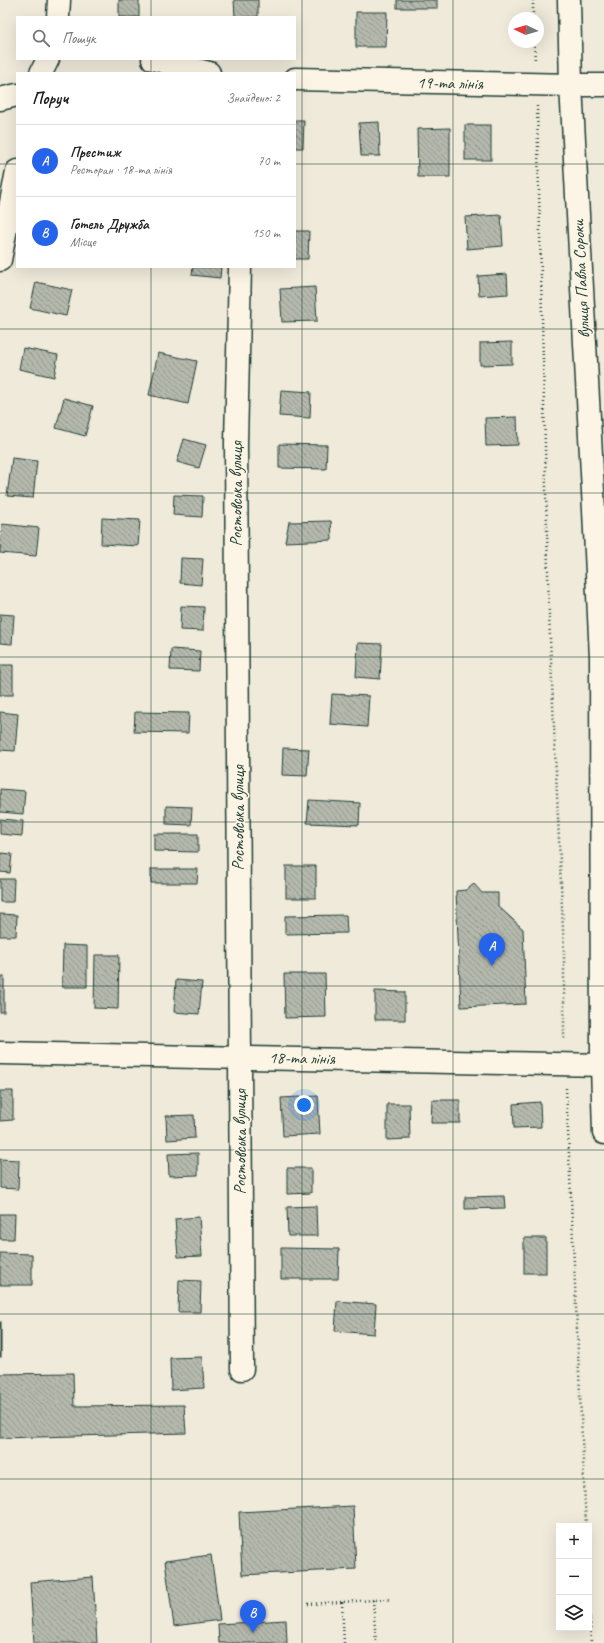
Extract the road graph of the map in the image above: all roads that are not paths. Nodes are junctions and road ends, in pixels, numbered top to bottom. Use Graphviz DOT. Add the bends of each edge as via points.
graph roads {
  1 [pos="60,0"];
  2 [pos="569,0"];
  3 [pos="58,16"];
  4 [pos="48,60"];
  5 [pos="157,60"];
  6 [pos="42,72"];
  7 [pos="205,72"];
  8 [pos="296,80"];
  9 [pos="570,85"];
  10 [pos="604,85"];
  11 [pos="16,95"];
  12 [pos="0,99"];
  13 [pos="16,177"];
  14 [pos="0,260"];
  15 [pos="240,268"];
  16 [pos="0,1053"];
  17 [pos="239,1057"];
  18 [pos="603,1065"];
  19 [pos="604,1133"];
  20 [pos="242,1369"];
  1 -- 3 [label="street"];
  2 -- 9 [label="street, вулиця Павла Сороки"];
  4 -- 6 [label="street"];
  5 -- 7 [label="street"];
  8 -- 9 [label="street, 19-та лінія"];
  9 -- 10 [label="street, 19-та лінія"];
  9 -- 18 [label="street, вулиця Павла Сороки" via="601,658"];
  11 -- 12 [label="street"];
  13 -- 14 [label="street"];
  15 -- 17 [label="street, Ростовська вулиця" via="236,443"];
  16 -- 17 [label="street, 18-та лінія"];
  17 -- 18 [label="street, 18-та лінія"];
  17 -- 20 [label="street, Ростовська вулиця"];
  18 -- 19 [label="street, вулиця Павла Сороки"];
}
